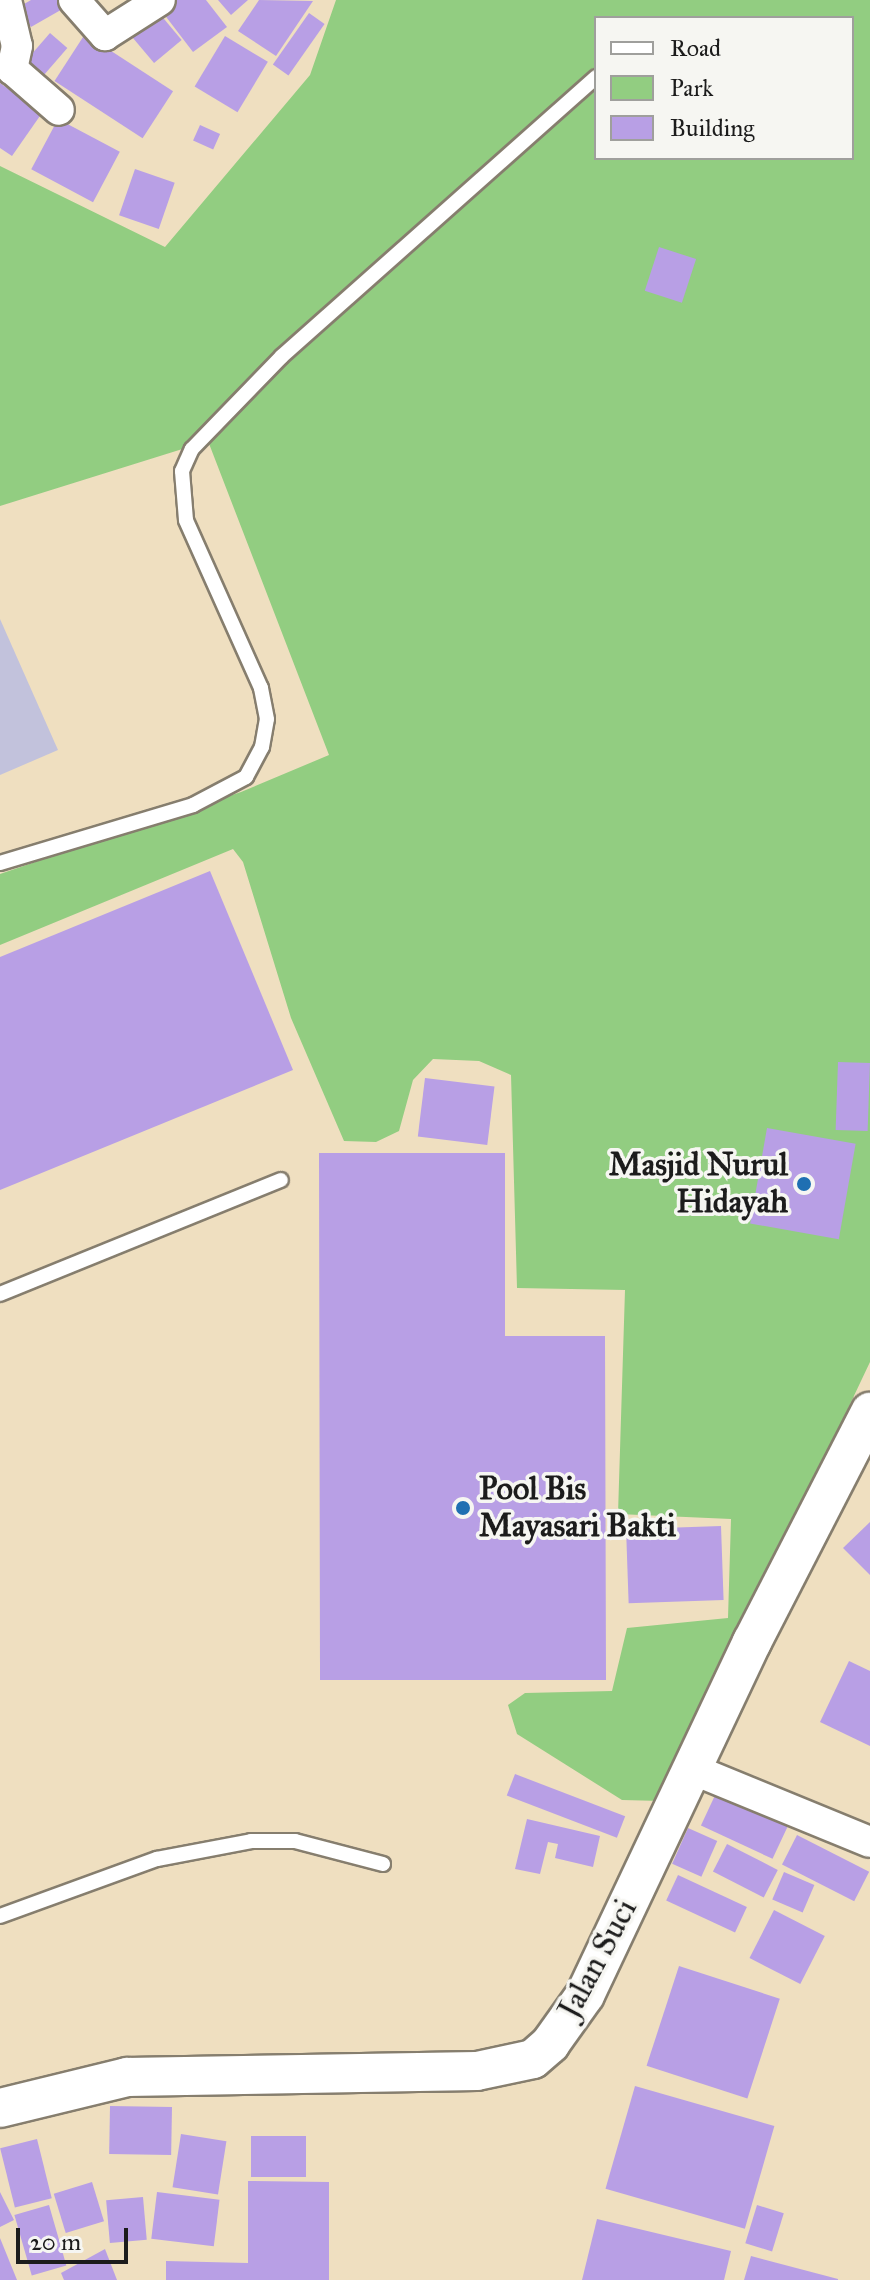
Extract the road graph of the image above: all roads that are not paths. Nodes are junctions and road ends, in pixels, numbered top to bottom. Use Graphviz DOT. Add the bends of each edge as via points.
graph roads {
  1 [pos="6,0"];
  2 [pos="74,0"];
  3 [pos="160,0"];
  4 [pos="594,79"];
  5 [pos="59,110"];
  6 [pos="0,863"];
  7 [pos="281,1180"];
  8 [pos="0,1294"];
  9 [pos="870,1412"];
  10 [pos="692,1769"];
  11 [pos="870,1842"];
  12 [pos="383,1864"];
  13 [pos="0,1916"];
  14 [pos="0,2108"];
  1 -- 5 [label="street" via="17,46 12,69"];
  2 -- 3 [label="street" via="109,35"];
  4 -- 6 [label="lane" via="282,356 192,449 180,494 186,520 261,688 267,719 262,747 246,777 193,805"];
  7 -- 8 [label="lane"];
  9 -- 10 [label="street, Jalan Suci"];
  10 -- 11 [label="street"];
  10 -- 14 [label="street, Jalan Suci" via="585,1995 533,2059 477,2071 127,2077"];
  12 -- 13 [label="lane" via="295,1841 251,1841 157,1859"];
}
